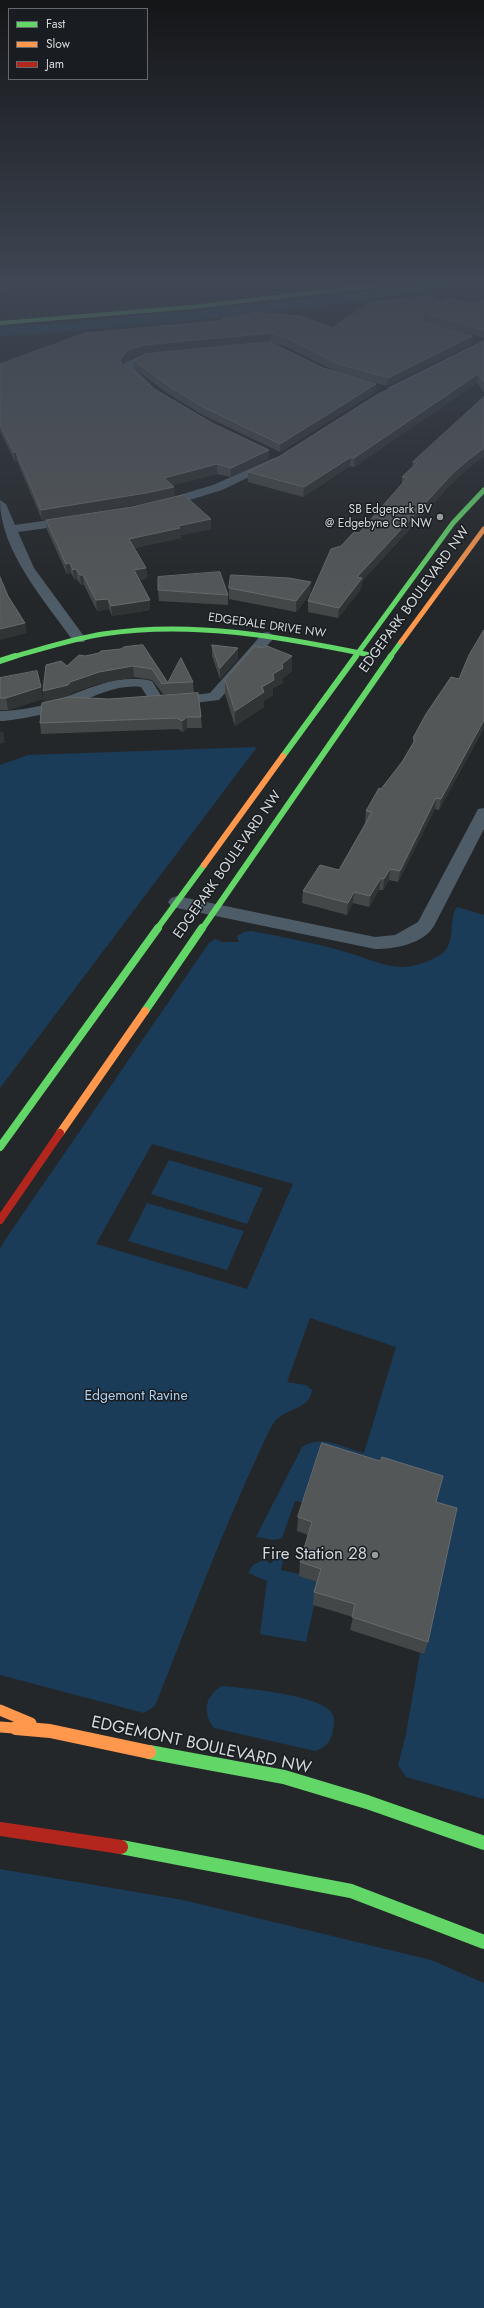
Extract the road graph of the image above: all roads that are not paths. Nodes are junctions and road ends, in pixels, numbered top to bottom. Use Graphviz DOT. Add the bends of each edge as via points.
graph roads {
  1 [pos="152,390"];
  2 [pos="387,390"];
  3 [pos="382,392"];
  4 [pos="158,395"];
  5 [pos="268,453"];
  6 [pos="484,490"];
  7 [pos="0,504"];
  8 [pos="144,509"];
  9 [pos="87,518"];
  10 [pos="10,529"];
  11 [pos="484,529"];
  12 [pos="268,636"];
  13 [pos="79,639"];
  14 [pos="358,653"];
  15 [pos="389,659"];
  16 [pos="0,661"];
  17 [pos="68,701"];
  18 [pos="157,701"];
  19 [pos="142,702"];
  20 [pos="103,703"];
  21 [pos="0,716"];
  22 [pos="484,813"];
  23 [pos="177,902"];
  24 [pos="214,910"];
  25 [pos="0,1147"];
  26 [pos="0,1220"];
  27 [pos="0,1710"];
  28 [pos="0,1727"];
  29 [pos="50,1731"];
  30 [pos="0,1829"];
  31 [pos="484,1843"];
  32 [pos="484,1942"];
  1 -- 4 [label="street"];
  2 -- 3 [label="street"];
  5 -- 8 [label="street" via="284,456 232,483 199,495"];
  6 -- 14 [label="street, EDGEPARK BOULEVARD NW" via="453,523"];
  7 -- 10 [label="street"];
  9 -- 10 [label="street"];
  10 -- 13 [label="street" via="35,579"];
  11 -- 15 [label="street, EDGEPARK BOULEVARD NW"];
  12 -- 13 [label="street, EDGEDALE DRIVE NW" via="175,628 130,631"];
  12 -- 14 [label="street, EDGEDALE DRIVE NW"];
  12 -- 18 [label="street" via="214,697"];
  13 -- 16 [label="street, EDGEDALE DRIVE NW"];
  14 -- 15 [label="street, EDGEDALE DRIVE NW"];
  14 -- 23 [label="street, EDGEPARK BOULEVARD NW"];
  15 -- 24 [label="street, EDGEPARK BOULEVARD NW"];
  17 -- 18 [label="street" via="91,691 137,682 146,684"];
  17 -- 20 [label="street"];
  17 -- 21 [label="street" via="12,716"];
  18 -- 19 [label="street"];
  22 -- 24 [label="street" via="425,926 408,938 387,943 375,942"];
  23 -- 24 [label="street"];
  23 -- 25 [label="street, EDGEPARK BOULEVARD NW"];
  24 -- 26 [label="street, EDGEPARK BOULEVARD NW"];
  27 -- 29 [label="street"];
  28 -- 29 [label="street, EDGEMONT BOULEVARD NW"];
  29 -- 31 [label="street, EDGEMONT BOULEVARD NW" via="284,1777 367,1802"];
  30 -- 32 [label="street" via="133,1849 351,1891"];
}
